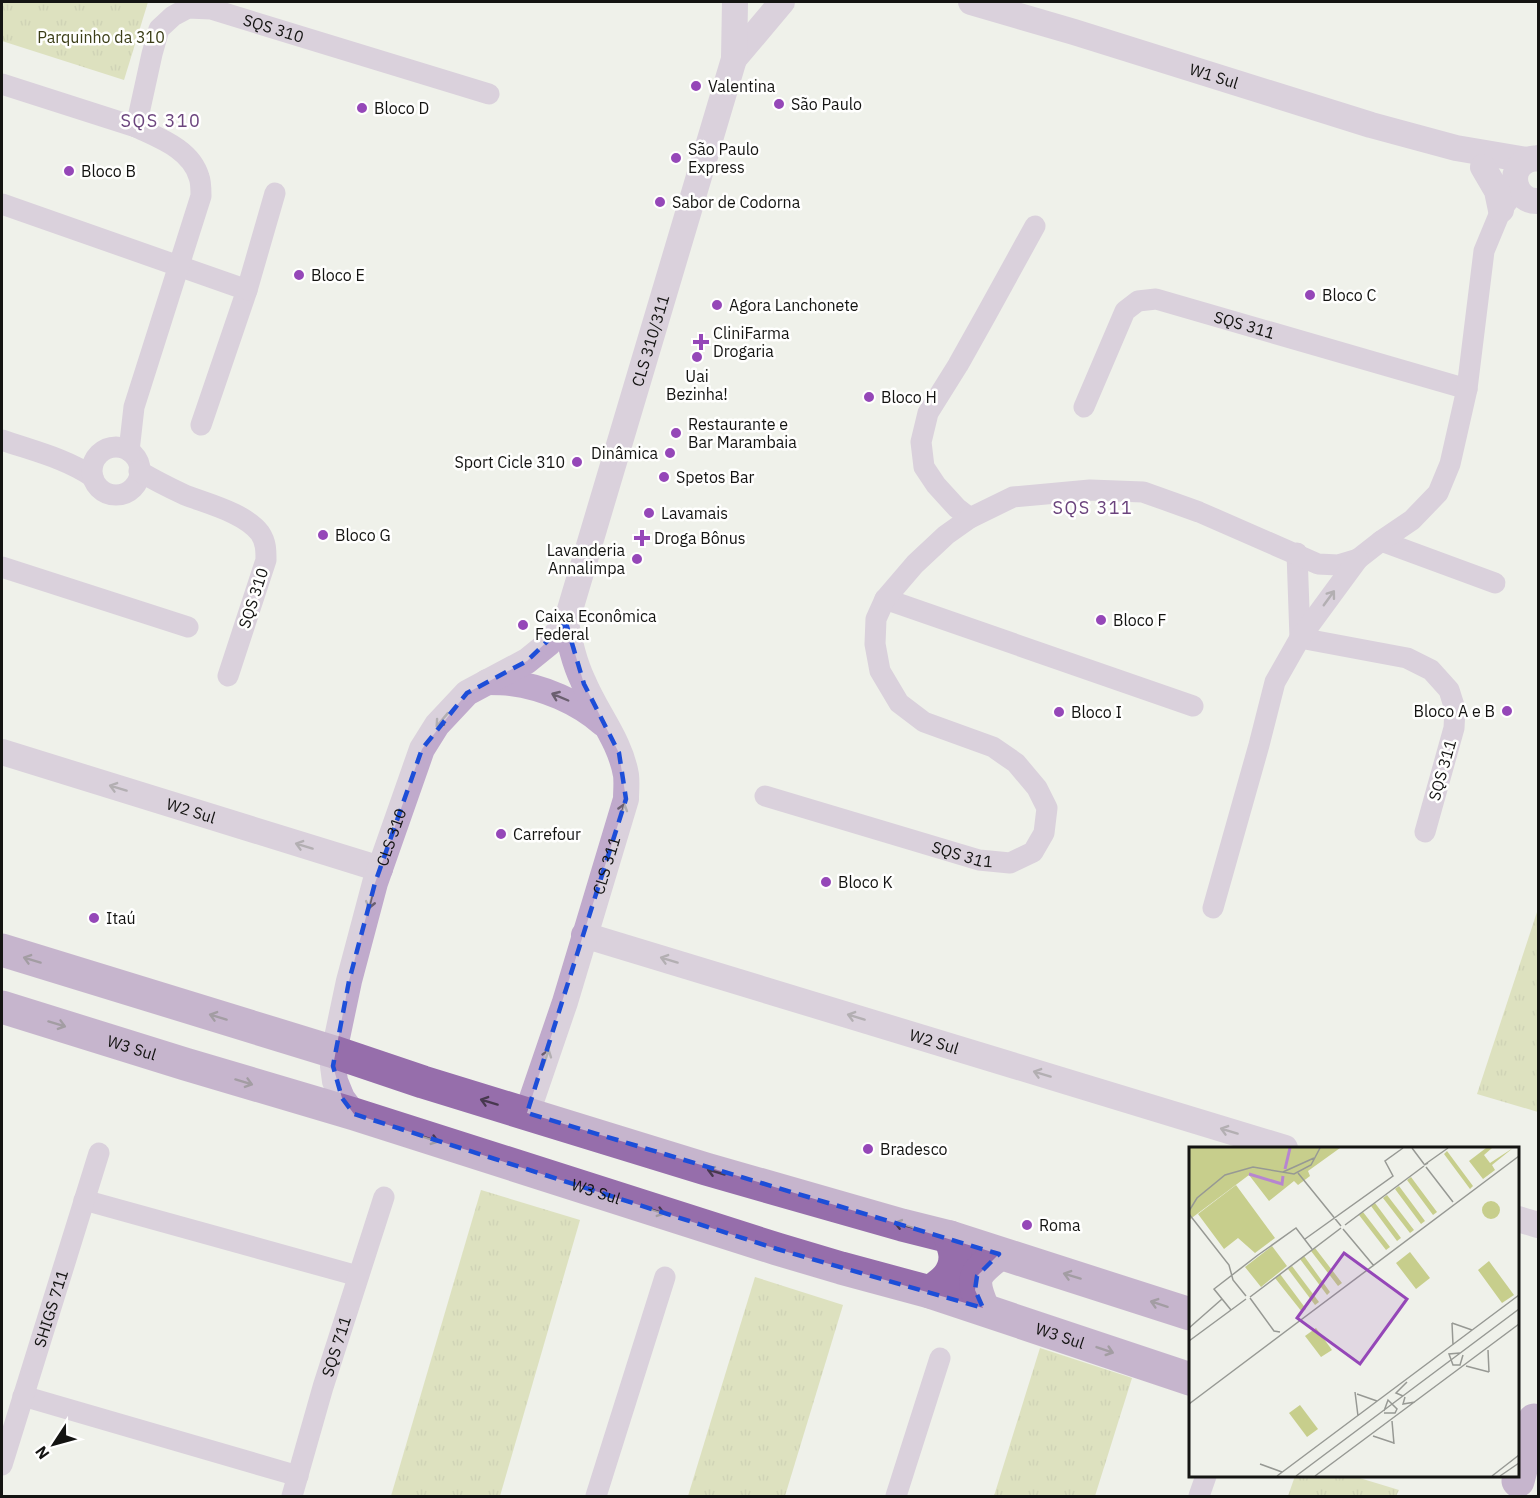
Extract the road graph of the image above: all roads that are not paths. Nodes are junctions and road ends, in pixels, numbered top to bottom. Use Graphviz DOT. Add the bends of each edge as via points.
graph roads {
  1 [pos="735,2"];
  2 [pos="782,2"];
  3 [pos="971,2"];
  4 [pos="734,59"];
  5 [pos="2,84"];
  6 [pos="489,94"];
  7 [pos="136,127"];
  8 [pos="1456,148"];
  9 [pos="1483,167"];
  10 [pos="1529,181"];
  11 [pos="275,193"];
  12 [pos="2,204"];
  13 [pos="1498,219"];
  14 [pos="1035,226"];
  15 [pos="179,267"];
  16 [pos="247,291"];
  17 [pos="1467,390"];
  18 [pos="134,407"];
  19 [pos="1084,408"];
  20 [pos="201,425"];
  21 [pos="2,440"];
  22 [pos="129,451"];
  23 [pos="102,452"];
  24 [pos="43,453"];
  25 [pos="139,471"];
  26 [pos="93,477"];
  27 [pos="129,490"];
  28 [pos="185,495"];
  29 [pos="970,518"];
  30 [pos="1381,541"];
  31 [pos="1297,553"];
  32 [pos="1358,559"];
  33 [pos="2,567"];
  34 [pos="1495,583"];
  35 [pos="885,599"];
  36 [pos="566,622"];
  37 [pos="188,627"];
  38 [pos="1300,638"];
  39 [pos="228,676"];
  40 [pos="486,682"];
  41 [pos="1193,706"];
  42 [pos="609,728"];
  43 [pos="2,752"];
  44 [pos="765,796"];
  45 [pos="1425,832"];
  46 [pos="380,869"];
  47 [pos="1213,908"];
  48 [pos="584,935"];
  49 [pos="2,950"];
  50 [pos="2,1007"];
  51 [pos="334,1052"];
  52 [pos="527,1113"];
  53 [pos="354,1114"];
  54 [pos="1278,1147"];
  55 [pos="99,1153"];
  56 [pos="384,1197"];
  57 [pos="84,1200"];
  58 [pos="1519,1219"];
  59 [pos="1539,1225"];
  60 [pos="950,1237"];
  61 [pos="999,1254"];
  62 [pos="358,1276"];
  63 [pos="665,1277"];
  64 [pos="930,1292"];
  65 [pos="983,1308"];
  66 [pos="1189,1313"];
  67 [pos="940,1358"];
  68 [pos="1189,1378"];
  69 [pos="23,1396"];
  70 [pos="1530,1419"];
  71 [pos="2,1466"];
  72 [pos="298,1476"];
  73 [pos="1206,1477"];
  74 [pos="1520,1481"];
  75 [pos="292,1497"];
  76 [pos="596,1497"];
  77 [pos="897,1497"];
  78 [pos="1199,1497"];
  1 -- 4 [label="street, CLS 310/311"];
  2 -- 4 [label="street, CLS 310/311"];
  3 -- 8 [label="street, W1 Sul"];
  4 -- 36 [label="street, CLS 310/311"];
  5 -- 7 [label="street"];
  6 -- 7 [label="street, SQS 310" via="211,9 188,8 159,29"];
  7 -- 15 [label="street" via="175,147 193,162 200,178 201,196"];
  8 -- 9 [label="street, W1 Sul"];
  8 -- 10 [label="street, W1 Sul"];
  9 -- 10 [label="street, W1 Sul"];
  9 -- 13 [label="street" via="1497,191"];
  10 -- 13 [label="street, SQS 311"];
  11 -- 16 [label="street"];
  12 -- 15 [label="street"];
  13 -- 17 [label="street, SQS 311" via="1484,251"];
  14 -- 29 [label="street" via="928,413 921,442 924,467 936,485"];
  15 -- 16 [label="street"];
  15 -- 18 [label="street"];
  16 -- 20 [label="street"];
  17 -- 19 [label="street, SQS 311" via="1156,299 1138,301 1125,311"];
  17 -- 30 [label="street, SQS 311" via="1450,464 1438,493 1412,520"];
  18 -- 22 [label="street"];
  18 -- 23 [label="street"];
  21 -- 24 [label="street, SQS 310"];
  22 -- 23 [label="street, SQS 310" via="118,447"];
  22 -- 25 [label="street" via="135,456"];
  23 -- 24 [label="street, SQS 310"];
  23 -- 26 [label="street" via="92,466"];
  24 -- 26 [label="street, SQS 310"];
  25 -- 27 [label="street" via="137,482"];
  25 -- 28 [label="street, SQS 310"];
  26 -- 27 [label="street, SQS 310" via="98,487 108,493 119,495"];
  27 -- 28 [label="street, SQS 310"];
  28 -- 39 [label="street, SQS 310" via="245,519 260,533 266,546 266,560"];
  29 -- 31 [label="street, SQS 311" via="1013,496 1090,490 1143,492"];
  29 -- 35 [label="street, SQS 311" via="915,564"];
  30 -- 32 [label="street, SQS 311"];
  30 -- 34 [label="street"];
  31 -- 32 [label="street, SQS 311" via="1318,564 1338,565"];
  31 -- 38 [label="street"];
  38 -- 32 [label="street, SQS 311, one-way"];
  33 -- 37 [label="street"];
  35 -- 41 [label="street"];
  35 -- 44 [label="street, SQS 311" via="876,620 875,644 880,671 899,704 924,722 993,747 1016,763 1037,788 1047,808 1044,833 1033,852 1010,863 979,860"];
  36 -- 40 [label="street, CLS 310" via="527,661"];
  36 -- 42 [label="street, CLS 311" via="573,657"];
  38 -- 45 [label="street, SQS 311" via="1407,658 1431,670 1449,690 1455,710 1454,728"];
  38 -- 47 [label="street, SQS 311" via="1275,682"];
  42 -- 40 [label="street, one-way" via="557,696 511,683"];
  40 -- 46 [label="street, CLS 310, one-way" via="453,706 422,749"];
  48 -- 42 [label="street, CLS 311, one-way" via="626,799 626,775"];
  46 -- 43 [label="street, W2 Sul, one-way"];
  46 -- 51 [label="street, CLS 310, one-way"];
  52 -- 48 [label="street, CLS 311, one-way"];
  54 -- 48 [label="street, W2 Sul, one-way"];
  51 -- 49 [label="main road, one-way"];
  50 -- 53 [label="main road, W3 Sul, one-way"];
  52 -- 51 [label="main road, one-way"];
  51 -- 53 [label="street, CLS 310" via="335,1081"];
  60 -- 52 [label="main road, one-way" via="706,1169"];
  53 -- 64 [label="main road, W3 Sul, one-way" via="777,1249"];
  55 -- 57 [label="street, SHIGS 711"];
  56 -- 62 [label="street, SQS 711"];
  57 -- 62 [label="street"];
  57 -- 69 [label="street, SHIGS 711"];
  58 -- 59 [label="street"];
  60 -- 61 [label="main road"];
  60 -- 64 [label="main road" via="956,1256 952,1271 945,1282"];
  61 -- 65 [label="main road" via="977,1276 975,1290"];
  66 -- 61 [label="main road, one-way"];
  62 -- 72 [label="street, SQS 711"];
  63 -- 76 [label="street"];
  64 -- 65 [label="main road, W3 Sul"];
  65 -- 68 [label="main road, W3 Sul, one-way"];
  67 -- 77 [label="street"];
  69 -- 71 [label="street, SHIGS 711"];
  69 -- 72 [label="street"];
  70 -- 74 [label="main road"];
  72 -- 75 [label="street, SQS 711"];
  73 -- 78 [label="street"];
}
